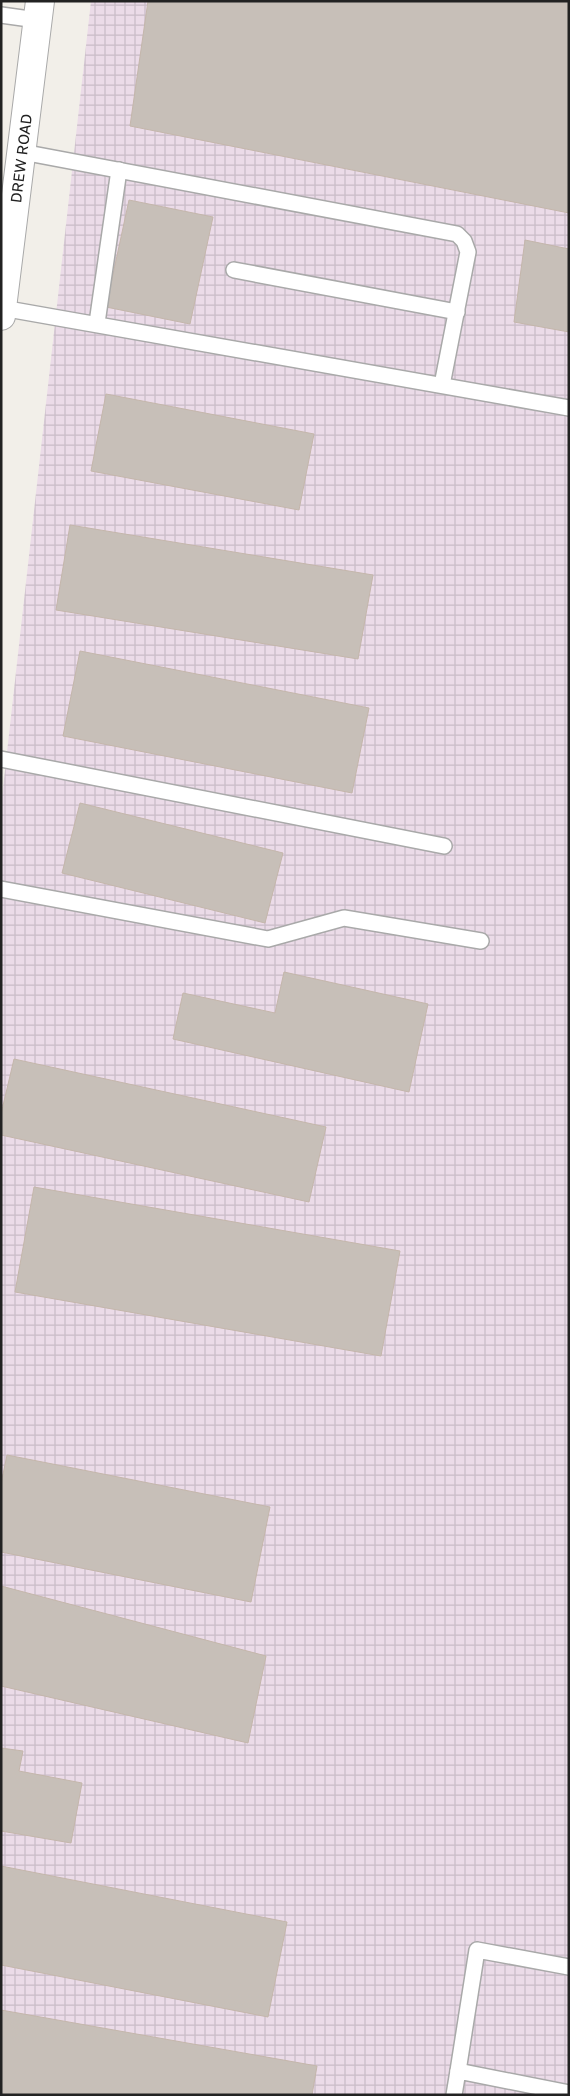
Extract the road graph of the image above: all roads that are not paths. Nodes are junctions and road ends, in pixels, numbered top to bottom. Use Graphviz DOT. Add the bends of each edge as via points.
graph roads {
  1 [pos="38,11"];
  2 [pos="1,15"];
  3 [pos="22,152"];
  4 [pos="119,170"];
  5 [pos="9,198"];
  6 [pos="234,270"];
  7 [pos="2,312"];
  8 [pos="457,312"];
  9 [pos="97,324"];
  10 [pos="442,385"];
  11 [pos="569,408"];
  12 [pos="1,759"];
  13 [pos="444,846"];
  14 [pos="1,889"];
  15 [pos="481,941"];
  16 [pos="569,1967"];
  17 [pos="458,2071"];
  18 [pos="569,2093"];
  19 [pos="454,2095"];
  1 -- 2 [label="lane"];
  1 -- 3 [label="street, DREW ROAD"];
  3 -- 4 [label="lane"];
  3 -- 5 [label="street, DREW ROAD"];
  4 -- 8 [label="lane" via="457,234 468,252"];
  4 -- 9 [label="lane"];
  5 -- 7 [label="street, DREW ROAD"];
  6 -- 8 [label="lane"];
  7 -- 9 [label="lane"];
  8 -- 10 [label="lane"];
  9 -- 10 [label="lane"];
  10 -- 11 [label="lane"];
  12 -- 13 [label="lane"];
  14 -- 15 [label="lane" via="268,939 344,918"];
  16 -- 17 [label="lane" via="477,1950"];
  17 -- 18 [label="lane"];
  17 -- 19 [label="lane"];
}
